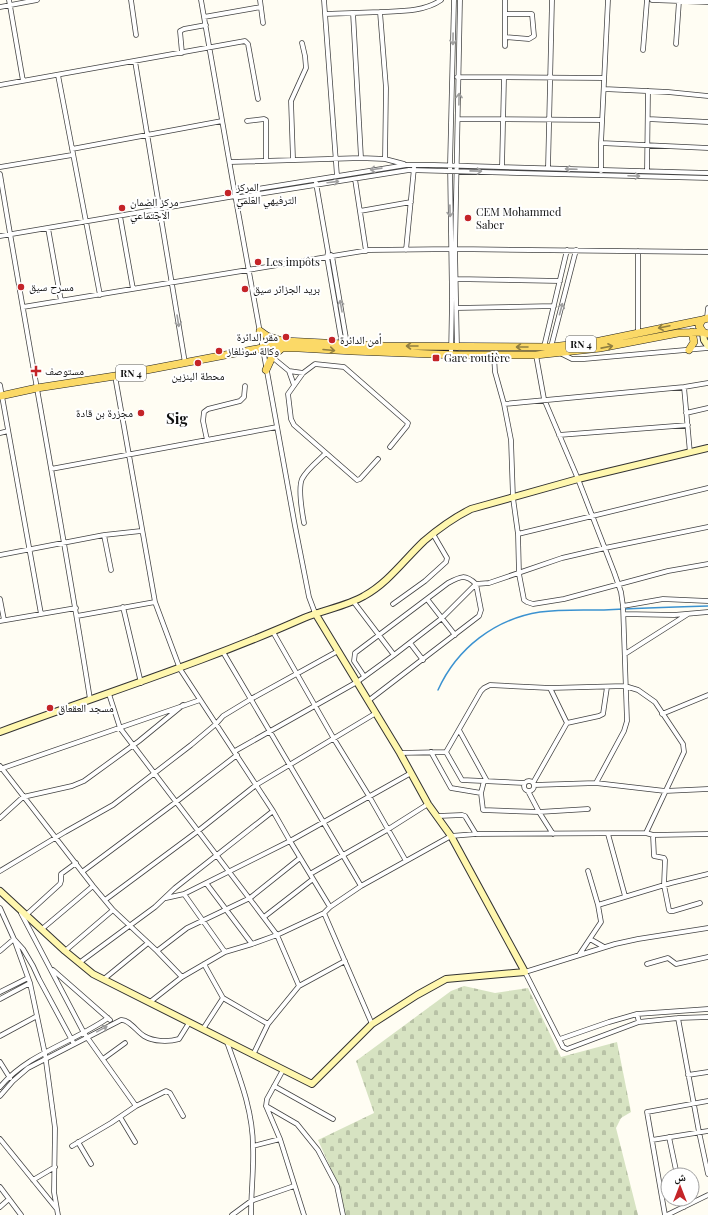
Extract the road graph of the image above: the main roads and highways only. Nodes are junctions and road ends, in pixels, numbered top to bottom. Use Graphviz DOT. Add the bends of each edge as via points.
graph roads {
  1 [pos="706,318"];
  2 [pos="260,331"];
  3 [pos="692,332"];
  4 [pos="705,333"];
  5 [pos="283,345"];
  6 [pos="689,350"];
  7 [pos="266,370"];
  8 [pos="1,396"];
  1 -- 4 [label="main road" via="699,326"];
  1 -- 5 [label="main road, RN 4, one-way" via="595,342 548,347"];
  2 -- 5 [label="main road"];
  3 -- 4 [label="main road, RN 4"];
  5 -- 3 [label="main road, RN 4, one-way" via="454,355 536,355 600,348 668,334"];
  3 -- 6 [label="main road" via="694,342"];
  5 -- 7 [label="main road" via="272,357"];
  5 -- 8 [label="main road, RN 4"];
}
